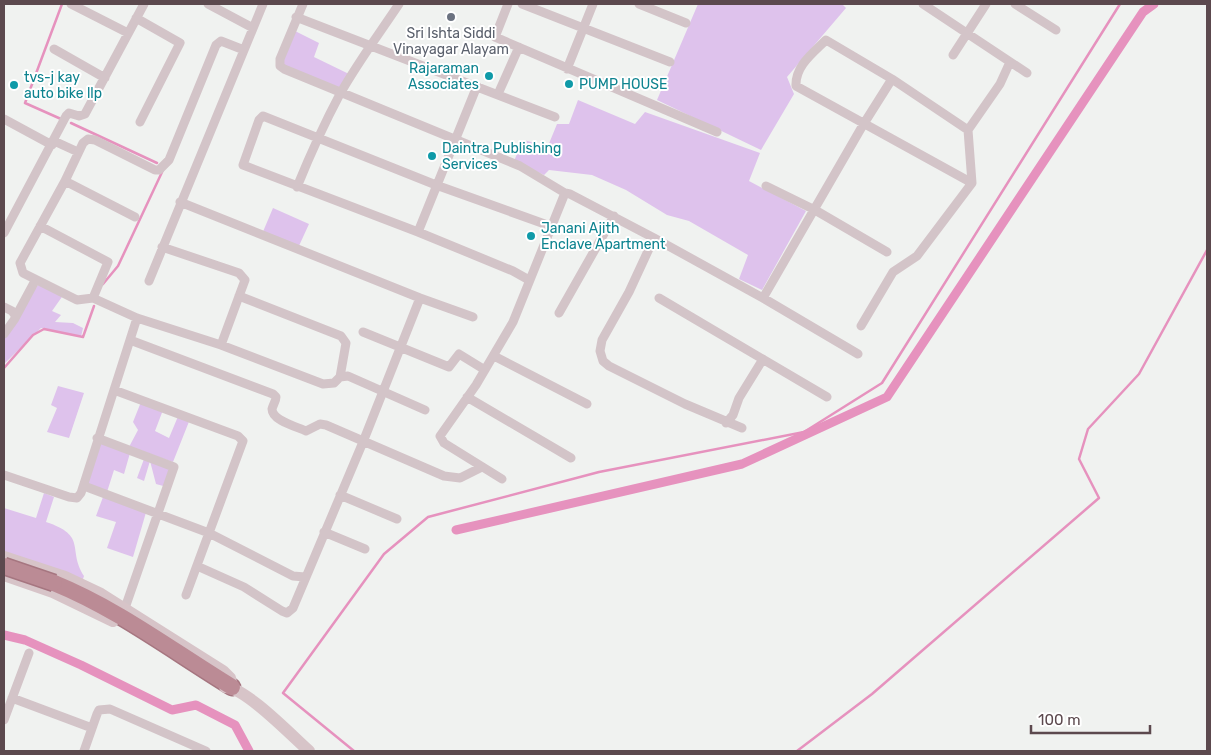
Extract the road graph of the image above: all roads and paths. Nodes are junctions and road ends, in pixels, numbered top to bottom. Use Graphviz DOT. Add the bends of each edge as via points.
graph roads {
  1 [pos="71,4"];
  2 [pos="144,4"];
  3 [pos="208,4"];
  4 [pos="263,4"];
  5 [pos="303,4"];
  6 [pos="396,4"];
  7 [pos="508,4"];
  8 [pos="522,4"];
  9 [pos="593,4"];
  10 [pos="639,4"];
  11 [pos="923,4"];
  12 [pos="986,4"];
  13 [pos="1015,4"];
  14 [pos="296,17"];
  15 [pos="136,18"];
  16 [pos="686,23"];
  17 [pos="253,28"];
  18 [pos="583,28"];
  19 [pos="1056,30"];
  20 [pos="128,33"];
  21 [pos="967,33"];
  22 [pos="369,46"];
  23 [pos="519,47"];
  24 [pos="54,49"];
  25 [pos="244,50"];
  26 [pos="953,54"];
  27 [pos="670,62"];
  28 [pos="1010,62"];
  29 [pos="567,68"];
  30 [pos="1027,73"];
  31 [pos="105,78"];
  32 [pos="892,80"];
  33 [pos="477,86"];
  34 [pos="341,92"];
  35 [pos="498,94"];
  36 [pos="555,117"];
  37 [pos="4,119"];
  38 [pos="140,122"];
  39 [pos="863,125"];
  40 [pos="968,130"];
  41 [pos="717,132"];
  42 [pos="317,138"];
  43 [pos="455,138"];
  44 [pos="53,143"];
  45 [pos="78,152"];
  46 [pos="65,182"];
  47 [pos="972,183"];
  48 [pos="436,185"];
  49 [pos="766,186"];
  50 [pos="297,187"];
  51 [pos="565,193"];
  52 [pos="180,202"];
  53 [pos="815,210"];
  54 [pos="614,216"];
  55 [pos="134,217"];
  56 [pos="40,226"];
  57 [pos="553,227"];
  58 [pos="418,232"];
  59 [pos="4,233"];
  60 [pos="654,238"];
  61 [pos="162,247"];
  62 [pos="887,252"];
  63 [pos="529,280"];
  64 [pos="35,281"];
  65 [pos="149,282"];
  66 [pos="239,296"];
  67 [pos="93,298"];
  68 [pos="420,298"];
  69 [pos="659,298"];
  70 [pos="763,298"];
  71 [pos="4,307"];
  72 [pos="559,313"];
  73 [pos="15,315"];
  74 [pos="473,317"];
  75 [pos="137,318"];
  76 [pos="862,326"];
  77 [pos="363,332"];
  78 [pos="4,334"];
  79 [pos="130,340"];
  80 [pos="221,345"];
  81 [pos="401,347"];
  82 [pos="858,354"];
  83 [pos="494,356"];
  84 [pos="763,359"];
  85 [pos="485,370"];
  86 [pos="340,376"];
  87 [pos="114,390"];
  88 [pos="383,393"];
  89 [pos="467,397"];
  90 [pos="827,397"];
  91 [pos="587,404"];
  92 [pos="425,410"];
  93 [pos="726,423"];
  94 [pos="742,428"];
  95 [pos="97,438"];
  96 [pos="363,442"];
  97 [pos="571,458"];
  98 [pos="482,467"];
  99 [pos="4,475"];
  100 [pos="502,479"];
  101 [pos="84,486"];
  102 [pos="340,495"];
  103 [pos="159,513"];
  104 [pos="397,519"];
  105 [pos="324,532"];
  106 [pos="209,533"];
  107 [pos="365,549"];
  108 [pos="4,557"];
  109 [pos="22,563"];
  110 [pos="4,566"];
  111 [pos="197,566"];
  112 [pos="4,575"];
  113 [pos="305,577"];
  114 [pos="17,579"];
  115 [pos="186,595"];
  116 [pos="125,608"];
  117 [pos="29,653"];
  118 [pos="232,687"];
  119 [pos="12,698"];
  120 [pos="4,720"];
  121 [pos="92,728"];
  122 [pos="84,751"];
  123 [pos="206,751"];
  124 [pos="309,751"];
  1 -- 20 [label="street"];
  2 -- 15 [label="street"];
  3 -- 17 [label="street"];
  4 -- 17 [label="street"];
  5 -- 14 [label="street"];
  6 -- 22 [label="street"];
  7 -- 23 [label="street" via="494,37"];
  8 -- 18 [label="street"];
  9 -- 18 [label="street"];
  10 -- 16 [label="street"];
  11 -- 21 [label="street"];
  12 -- 21 [label="street"];
  13 -- 19 [label="street"];
  14 -- 22 [label="street"];
  14 -- 34 [label="street" via="280,66"];
  15 -- 20 [label="street"];
  15 -- 38 [label="street" via="180,43"];
  17 -- 25 [label="street"];
  18 -- 27 [label="street"];
  18 -- 29 [label="street"];
  20 -- 31 [label="street"];
  21 -- 26 [label="street"];
  21 -- 28 [label="street"];
  22 -- 33 [label="street"];
  22 -- 34 [label="street"];
  23 -- 29 [label="street"];
  23 -- 35 [label="street"];
  24 -- 31 [label="street"];
  25 -- 45 [label="street" via="221,41 216,45 169,160 159,170 95,140 88,139"];
  25 -- 52 [label="street"];
  28 -- 30 [label="street"];
  28 -- 40 [label="street" via="1000,84"];
  29 -- 41 [label="street"];
  31 -- 44 [label="street" via="83,116 69,113"];
  32 -- 39 [label="street"];
  32 -- 39 [label="street" via="826,40 801,66 796,86"];
  32 -- 40 [label="street"];
  33 -- 35 [label="street"];
  33 -- 43 [label="street"];
  34 -- 42 [label="street"];
  34 -- 43 [label="street"];
  35 -- 36 [label="street"];
  37 -- 44 [label="street"];
  39 -- 47 [label="street"];
  39 -- 53 [label="street"];
  40 -- 47 [label="street"];
  42 -- 48 [label="street"];
  42 -- 50 [label="street"];
  42 -- 50 [label="street" via="263,116 259,120 242,164"];
  43 -- 48 [label="street"];
  43 -- 51 [label="street" via="520,166"];
  44 -- 45 [label="street"];
  44 -- 59 [label="street"];
  45 -- 46 [label="street"];
  46 -- 55 [label="street"];
  46 -- 56 [label="street"];
  47 -- 76 [label="street" via="917,256 893,272"];
  48 -- 57 [label="street"];
  48 -- 58 [label="street"];
  49 -- 53 [label="street"];
  50 -- 58 [label="street"];
  51 -- 54 [label="street"];
  51 -- 57 [label="street"];
  52 -- 61 [label="street"];
  52 -- 68 [label="street"];
  53 -- 62 [label="street"];
  53 -- 70 [label="street"];
  54 -- 60 [label="street"];
  54 -- 72 [label="street"];
  56 -- 64 [label="street" via="20,263 23,274"];
  56 -- 67 [label="street" via="108,262"];
  57 -- 63 [label="street"];
  58 -- 63 [label="street"];
  60 -- 70 [label="street"];
  60 -- 93 [label="street" via="629,292 605,332 600,351 603,361"];
  61 -- 65 [label="street"];
  61 -- 66 [label="street" via="239,273 245,280"];
  63 -- 83 [label="street" via="522,303"];
  64 -- 67 [label="street" via="77,300"];
  64 -- 73 [label="street"];
  66 -- 80 [label="street"];
  66 -- 86 [label="street" via="341,336 346,343"];
  67 -- 75 [label="street"];
  68 -- 74 [label="street"];
  68 -- 81 [label="street"];
  69 -- 84 [label="street"];
  70 -- 82 [label="street"];
  71 -- 73 [label="street"];
  73 -- 78 [label="street"];
  75 -- 79 [label="street"];
  75 -- 80 [label="street"];
  77 -- 81 [label="street"];
  79 -- 87 [label="street"];
  79 -- 96 [label="street" via="274,394 274,414 306,431 320,424"];
  80 -- 86 [label="street" via="322,384 334,383"];
  81 -- 85 [label="street" via="449,367 459,354"];
  81 -- 88 [label="street"];
  83 -- 85 [label="street"];
  83 -- 91 [label="street"];
  84 -- 90 [label="street"];
  84 -- 93 [label="street"];
  85 -- 89 [label="street"];
  86 -- 88 [label="street" via="348,376"];
  87 -- 95 [label="street"];
  87 -- 106 [label="street" via="241,438 242,445"];
  88 -- 92 [label="street"];
  88 -- 96 [label="street"];
  89 -- 97 [label="street"];
  89 -- 98 [label="street" via="442,430 440,440"];
  93 -- 94 [label="street"];
  95 -- 101 [label="street"];
  95 -- 103 [label="street" via="174,467"];
  96 -- 98 [label="street" via="444,476 460,478"];
  96 -- 102 [label="street"];
  98 -- 100 [label="street"];
  99 -- 101 [label="street" via="69,498 77,498"];
  101 -- 103 [label="street"];
  102 -- 104 [label="street"];
  102 -- 105 [label="street"];
  103 -- 106 [label="street"];
  103 -- 116 [label="street"];
  105 -- 107 [label="street"];
  105 -- 113 [label="street"];
  106 -- 111 [label="street"];
  106 -- 113 [label="street" via="293,576"];
  108 -- 109 [label="street"];
  109 -- 114 [label="street"];
  109 -- 116 [label="street" via="88,587"];
  110 -- 118 [label="highway, bridge" via="80,593"];
  111 -- 113 [label="street" via="244,587 287,613 294,608"];
  111 -- 115 [label="street"];
  112 -- 114 [label="street"];
  114 -- 118 [label="street" via="79,603 210,682"];
  116 -- 118 [label="street" via="223,671 230,678"];
  117 -- 119 [label="street"];
  118 -- 124 [label="street"];
  119 -- 120 [label="street"];
  119 -- 121 [label="street"];
  121 -- 122 [label="street"];
  121 -- 123 [label="street" via="99,710 110,709"];
}
